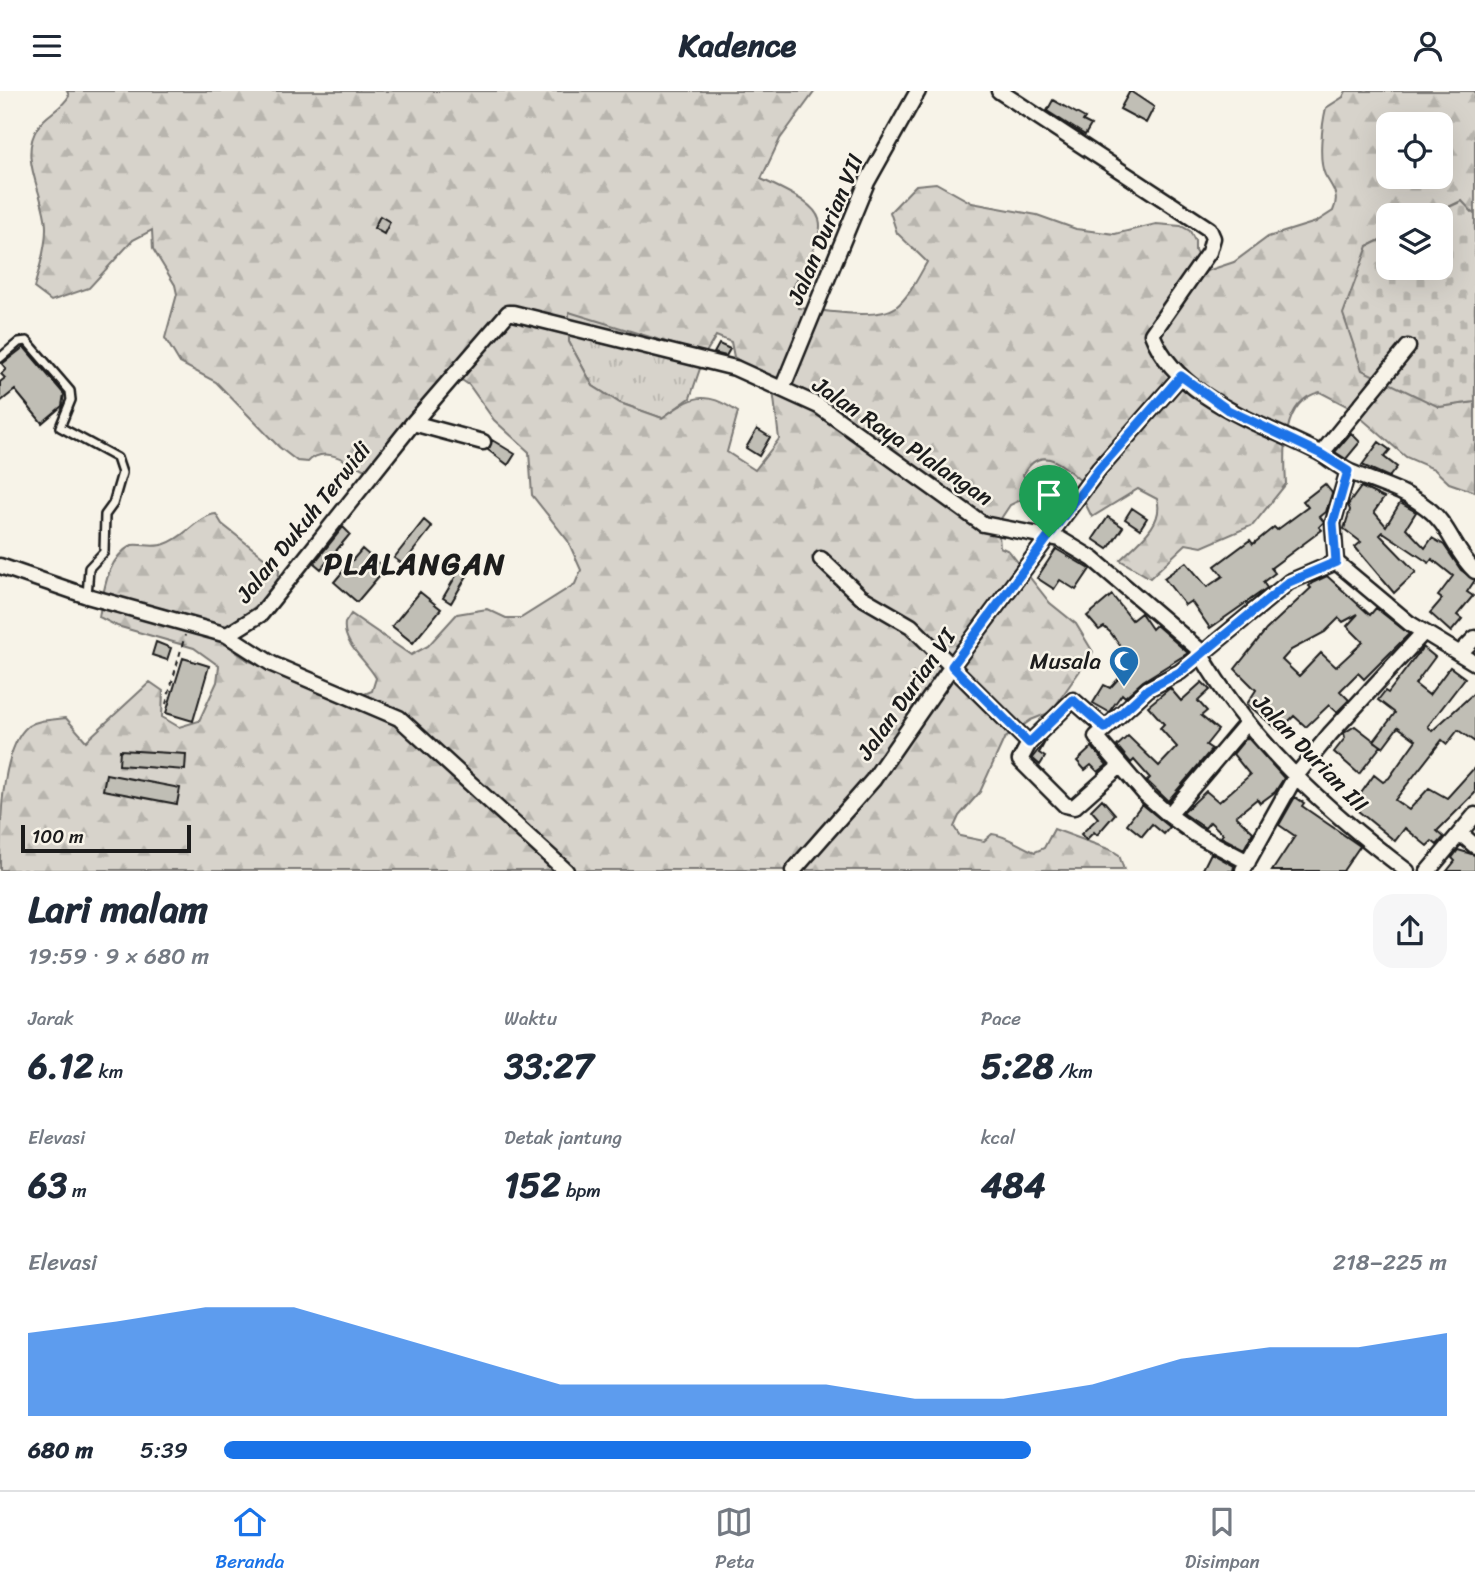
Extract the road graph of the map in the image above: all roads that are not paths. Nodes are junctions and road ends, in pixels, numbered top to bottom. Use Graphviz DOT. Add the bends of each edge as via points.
graph roads {
  1 [pos="918,91"];
  2 [pos="999,91"];
  3 [pos="508,313"];
  4 [pos="1408,347"];
  5 [pos="0,358"];
  6 [pos="1181,376"];
  7 [pos="782,389"];
  8 [pos="413,423"];
  9 [pos="483,442"];
  10 [pos="1321,454"];
  11 [pos="1348,471"];
  12 [pos="1049,537"];
  13 [pos="821,559"];
  14 [pos="1336,562"];
  15 [pos="0,566"];
  16 [pos="1475,571"];
  17 [pos="88,596"];
  18 [pos="1423,633"];
  19 [pos="227,635"];
  20 [pos="1475,638"];
  21 [pos="1460,653"];
  22 [pos="1202,654"];
  23 [pos="1475,663"];
  24 [pos="952,666"];
  25 [pos="1246,724"];
  26 [pos="1105,728"];
  27 [pos="1029,743"];
  28 [pos="1120,766"];
  29 [pos="1295,777"];
  30 [pos="1165,812"];
  31 [pos="1475,815"];
  32 [pos="1460,833"];
  33 [pos="1475,846"];
  34 [pos="1246,866"];
  35 [pos="566,870"];
  36 [pos="793,870"];
  37 [pos="1406,870"];
  38 [pos="1429,870"];
  1 -- 7 [label="street, Jalan Durian VII" via="867,182"];
  2 -- 6 [label="street" via="1209,229 1213,238 1209,252 1152,334"];
  3 -- 7 [label="street, Jalan Raya Plalangan" via="735,368"];
  3 -- 8 [label="street, Jalan Dukuh Terwidi"];
  4 -- 10 [label="street"];
  5 -- 17 [label="lane" via="27,341 70,391 60,427 117,458 121,466 116,494 105,515 104,552 89,568"];
  6 -- 10 [label="street" via="1228,410"];
  6 -- 12 [label="street" via="1099,469"];
  7 -- 12 [label="street, Jalan Raya Plalangan" via="819,406 983,524"];
  8 -- 9 [label="street"];
  8 -- 19 [label="street, Jalan Dukuh Terwidi" via="261,614"];
  10 -- 11 [label="street"];
  11 -- 14 [label="street" via="1333,523"];
  11 -- 16 [label="street" via="1405,493 1428,508 1463,561"];
  12 -- 22 [label="street, Jalan Raya Plalangan" via="1093,559"];
  12 -- 24 [label="street, Jalan Durian VI"];
  13 -- 24 [label="street" via="861,597 911,626"];
  14 -- 18 [label="street"];
  14 -- 22 [label="street" via="1289,582"];
  15 -- 17 [label="street"];
  17 -- 19 [label="street"];
  18 -- 21 [label="street"];
  18 -- 29 [label="street"];
  19 -- 35 [label="street" via="272,664 399,718"];
  20 -- 21 [label="street"];
  21 -- 23 [label="street"];
  22 -- 25 [label="street, Jalan Durian III"];
  22 -- 26 [label="street" via="1148,689"];
  24 -- 27 [label="street"];
  24 -- 36 [label="street, Jalan Durian VI" via="873,780"];
  25 -- 29 [label="street, Jalan Durian III"];
  25 -- 30 [label="street"];
  26 -- 27 [label="street" via="1073,700"];
  26 -- 28 [label="street" via="1096,740"];
  27 -- 28 [label="street" via="1020,760 1068,807 1074,807"];
  28 -- 30 [label="street"];
  29 -- 34 [label="street"];
  29 -- 37 [label="street, Jalan Durian III"];
  30 -- 34 [label="street"];
  31 -- 32 [label="street"];
  32 -- 33 [label="street"];
  32 -- 38 [label="street"];
}
